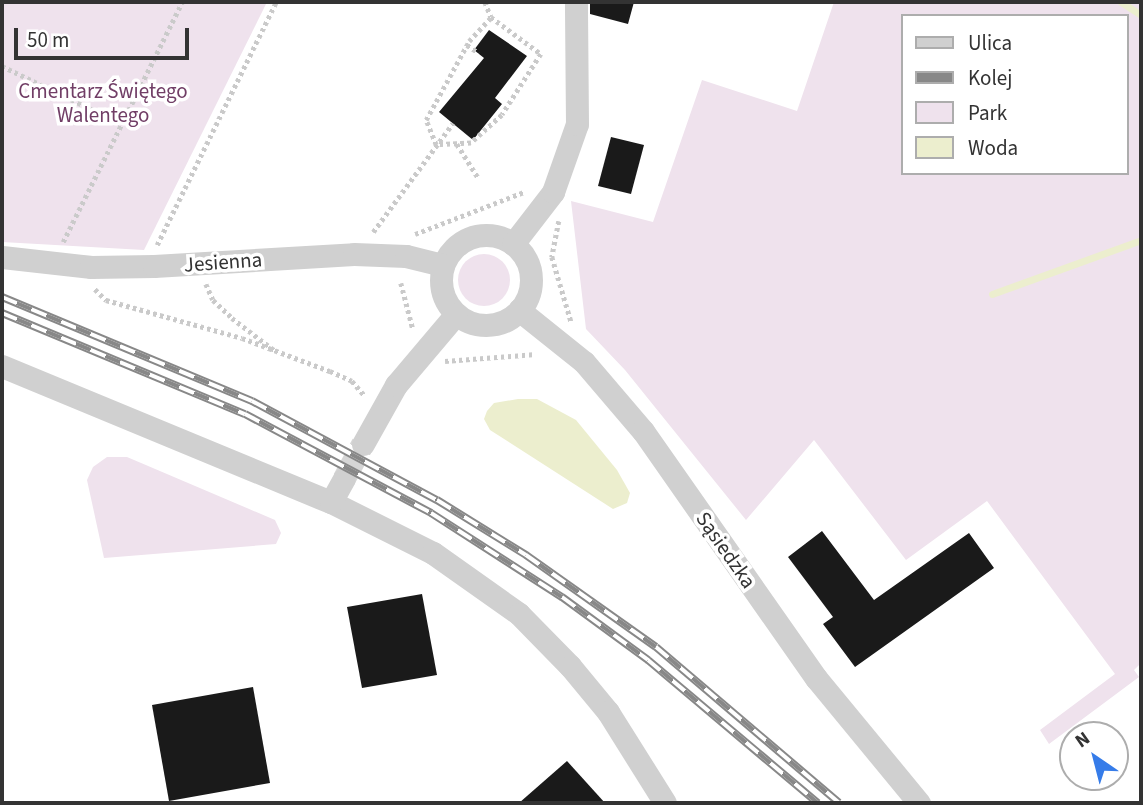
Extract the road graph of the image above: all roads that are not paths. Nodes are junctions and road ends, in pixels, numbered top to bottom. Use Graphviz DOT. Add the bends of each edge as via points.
graph roads {
  1 [pos="576,2"];
  2 [pos="513,244"];
  3 [pos="2,257"];
  4 [pos="443,265"];
  5 [pos="519,310"];
  6 [pos="456,314"];
  7 [pos="2,366"];
  8 [pos="363,444"];
  9 [pos="344,479"];
  10 [pos="331,502"];
  11 [pos="665,803"];
  12 [pos="919,803"];
  1 -- 2 [label="street" via="577,124 553,192"];
  2 -- 4 [label="street" via="487,235 473,237 460,243"];
  2 -- 5 [label="street" via="526,262 530,284"];
  3 -- 4 [label="street, Jesienna" via="91,267 354,254 406,256"];
  4 -- 6 [label="street" via="442,291"];
  5 -- 6 [label="street" via="495,324"];
  5 -- 12 [label="street, Sąsiedzka" via="584,362 643,431 816,678"];
  6 -- 8 [label="street" via="396,385"];
  7 -- 10 [label="street"];
  9 -- 10 [label="street"];
  10 -- 11 [label="street" via="433,553 519,614 608,712"];
}
